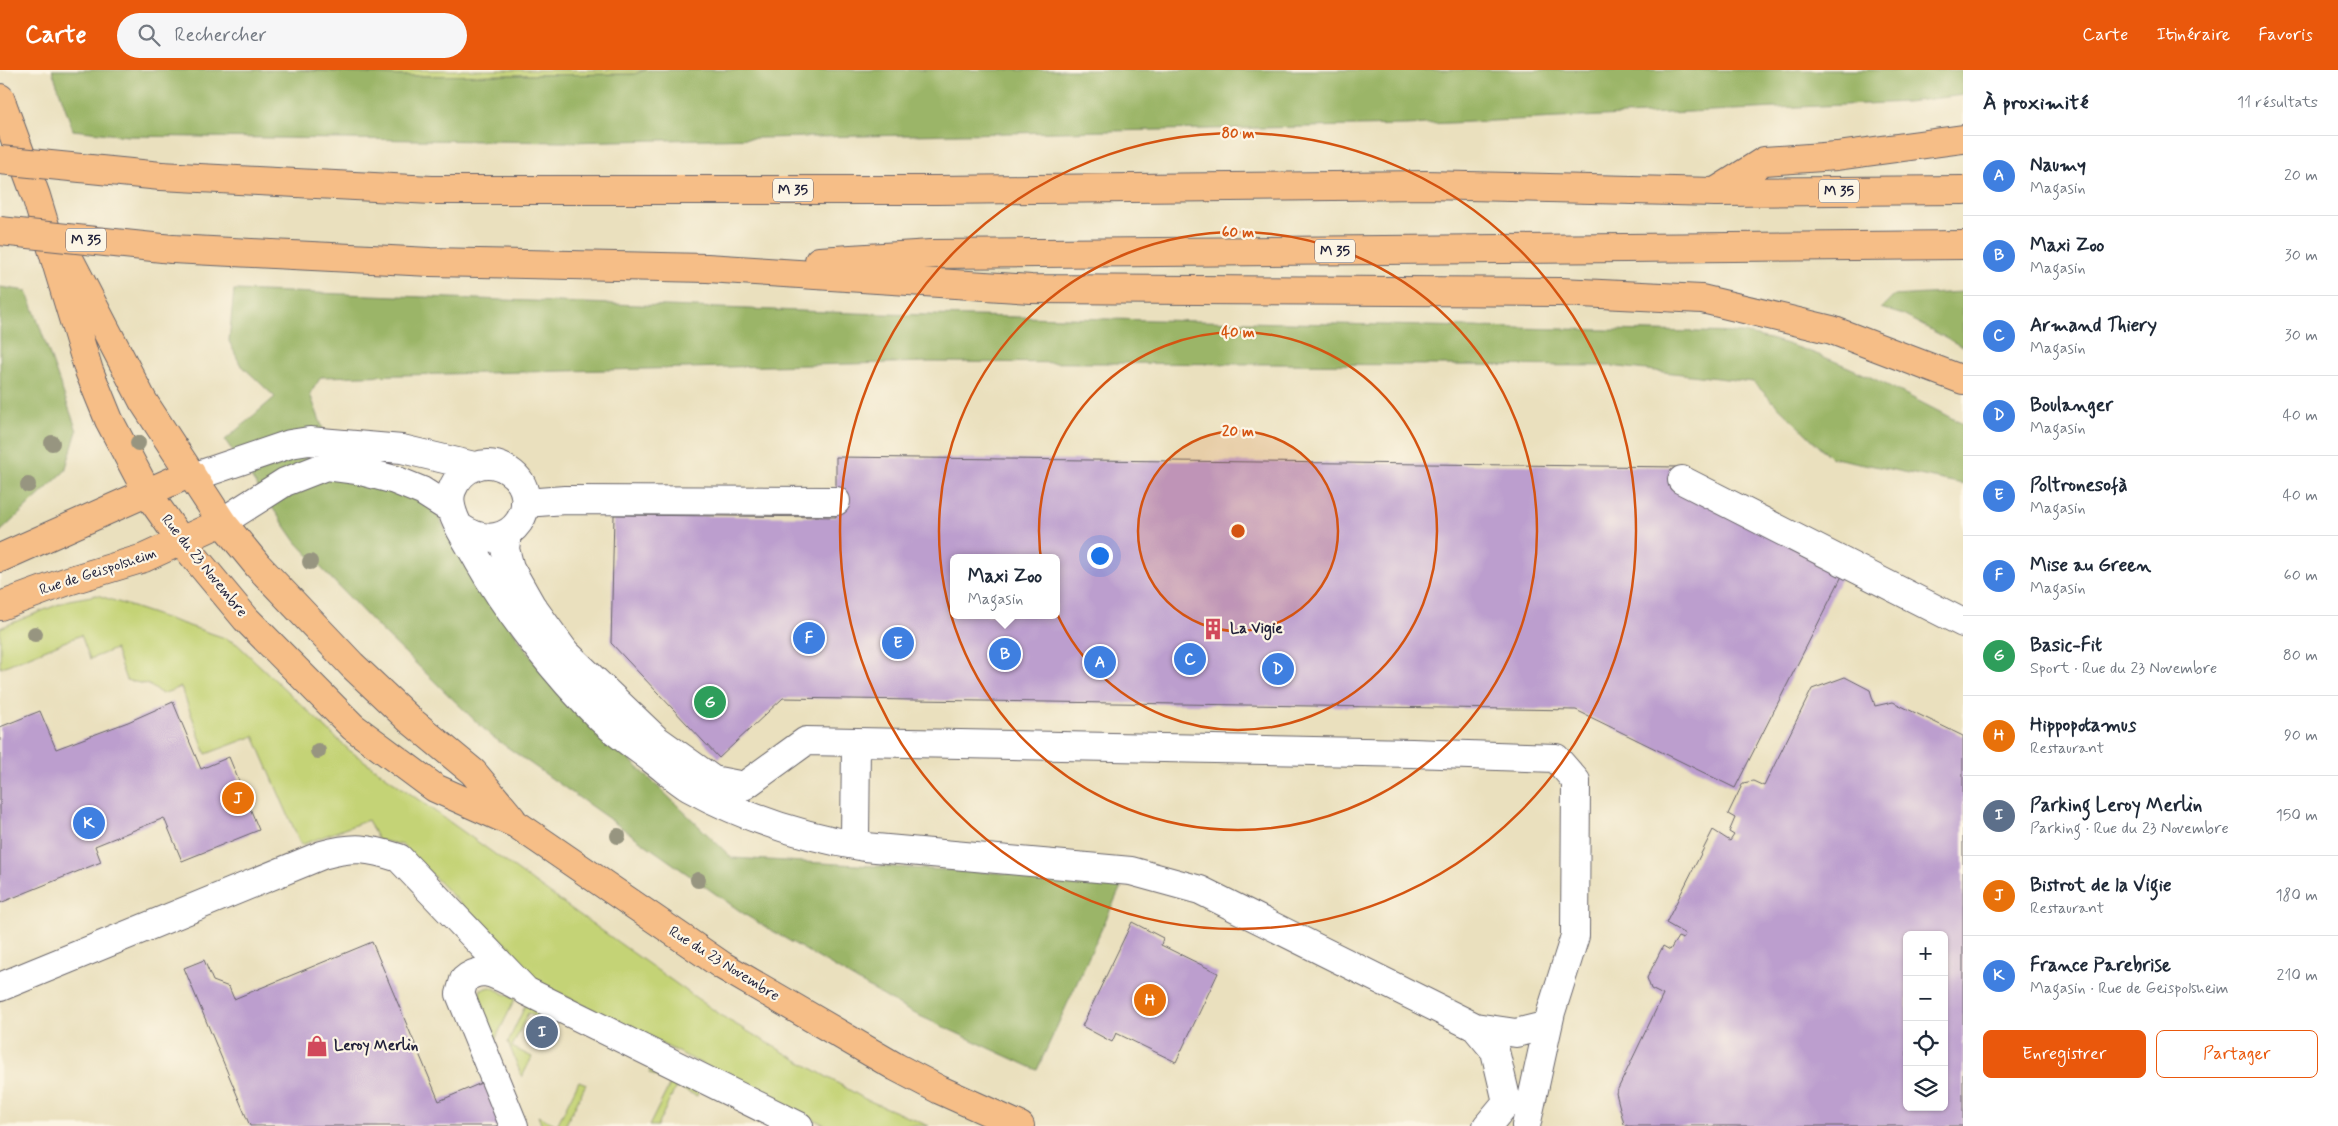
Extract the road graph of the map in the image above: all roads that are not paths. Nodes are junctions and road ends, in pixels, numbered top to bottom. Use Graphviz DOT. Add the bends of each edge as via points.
graph roads {
  1 [pos="0,98"];
  2 [pos="1963,139"];
  3 [pos="0,160"];
  4 [pos="1963,190"];
  5 [pos="1715,192"];
  6 [pos="36,196"];
  7 [pos="0,231"];
  8 [pos="1963,245"];
  9 [pos="707,268"];
  10 [pos="1928,366"];
  11 [pos="1963,380"];
  12 [pos="1963,397"];
  13 [pos="474,466"];
  14 [pos="192,475"];
  15 [pos="1682,480"];
  16 [pos="148,494"];
  17 [pos="836,501"];
  18 [pos="525,503"];
  19 [pos="456,519"];
  20 [pos="222,522"];
  21 [pos="507,534"];
  22 [pos="182,542"];
  23 [pos="0,558"];
  24 [pos="0,606"];
  25 [pos="1963,623"];
  26 [pos="856,742"];
  27 [pos="516,824"];
  28 [pos="865,847"];
  29 [pos="0,987"];
  30 [pos="526,991"];
  31 [pos="1548,1025"];
  32 [pos="1475,1027"];
  33 [pos="940,1090"];
  34 [pos="514,1126"];
  35 [pos="799,1126"];
  36 [pos="998,1126"];
  37 [pos="1020,1126"];
  38 [pos="1487,1126"];
  39 [pos="1526,1126"];
  1 -- 6 [label="main road, Rue du 23 Novembre"];
  2 -- 5 [label="main road" via="1837,156 1764,161"];
  3 -- 5 [label="main road, M 35, bridge" via="161,176 442,190 937,190 1425,185"];
  4 -- 5 [label="main road, M 35"];
  6 -- 14 [label="main road, Rue du 23 Novembre" via="143,402"];
  6 -- 16 [label="main road, Rue du 23 Novembre" via="89,371 109,420"];
  7 -- 9 [label="main road, M 35, bridge" via="172,249 430,262"];
  8 -- 9 [label="main road, M 35" via="931,254"];
  9 -- 10 [label="main road" via="1031,289 1561,292 1702,300 1832,330"];
  10 -- 11 [label="main road"];
  10 -- 12 [label="main road"];
  13 -- 14 [label="lane" via="402,449 309,441"];
  13 -- 18 [label="lane" via="498,465 509,471 524,491"];
  13 -- 19 [label="lane" via="455,482 450,494"];
  14 -- 16 [label="main road"];
  14 -- 20 [label="main road, Rue du 23 Novembre"];
  15 -- 25 [label="lane"];
  16 -- 22 [label="main road, Rue du 23 Novembre"];
  16 -- 23 [label="main road"];
  17 -- 18 [label="lane" via="565,500"];
  18 -- 21 [label="lane" via="523,515"];
  19 -- 20 [label="lane" via="422,492 395,480 326,466 285,482"];
  19 -- 21 [label="lane" via="471,535 495,538"];
  19 -- 28 [label="lane" via="490,582 558,672 602,720 689,787 739,812 799,832"];
  20 -- 22 [label="main road, Rue de Geispolsheim"];
  20 -- 27 [label="main road, Rue du 23 Novembre" via="258,566 345,658 410,720 473,772"];
  21 -- 26 [label="lane" via="505,549 510,568 531,605 565,652 657,740 713,780 744,786 806,741"];
  22 -- 24 [label="main road, Rue de Geispolsheim"];
  22 -- 27 [label="main road, Rue du 23 Novembre" via="246,619 353,727 436,788"];
  26 -- 28 [label="lane" via="855,838"];
  26 -- 31 [label="lane" via="1556,758 1576,780 1575,936"];
  27 -- 33 [label="main road, Rue du 23 Novembre" via="723,966"];
  28 -- 32 [label="lane" via="1131,871 1200,890"];
  29 -- 30 [label="lane" via="322,855 346,849 371,850 399,858"];
  30 -- 34 [label="lane" via="485,971 469,975 460,994"];
  30 -- 35 [label="lane"];
  31 -- 32 [label="lane" via="1516,1032"];
  31 -- 39 [label="lane"];
  32 -- 38 [label="lane" via="1495,1051 1507,1102"];
  33 -- 36 [label="main road, Rue du 23 Novembre"];
  33 -- 37 [label="main road, Rue du 23 Novembre"];
}
